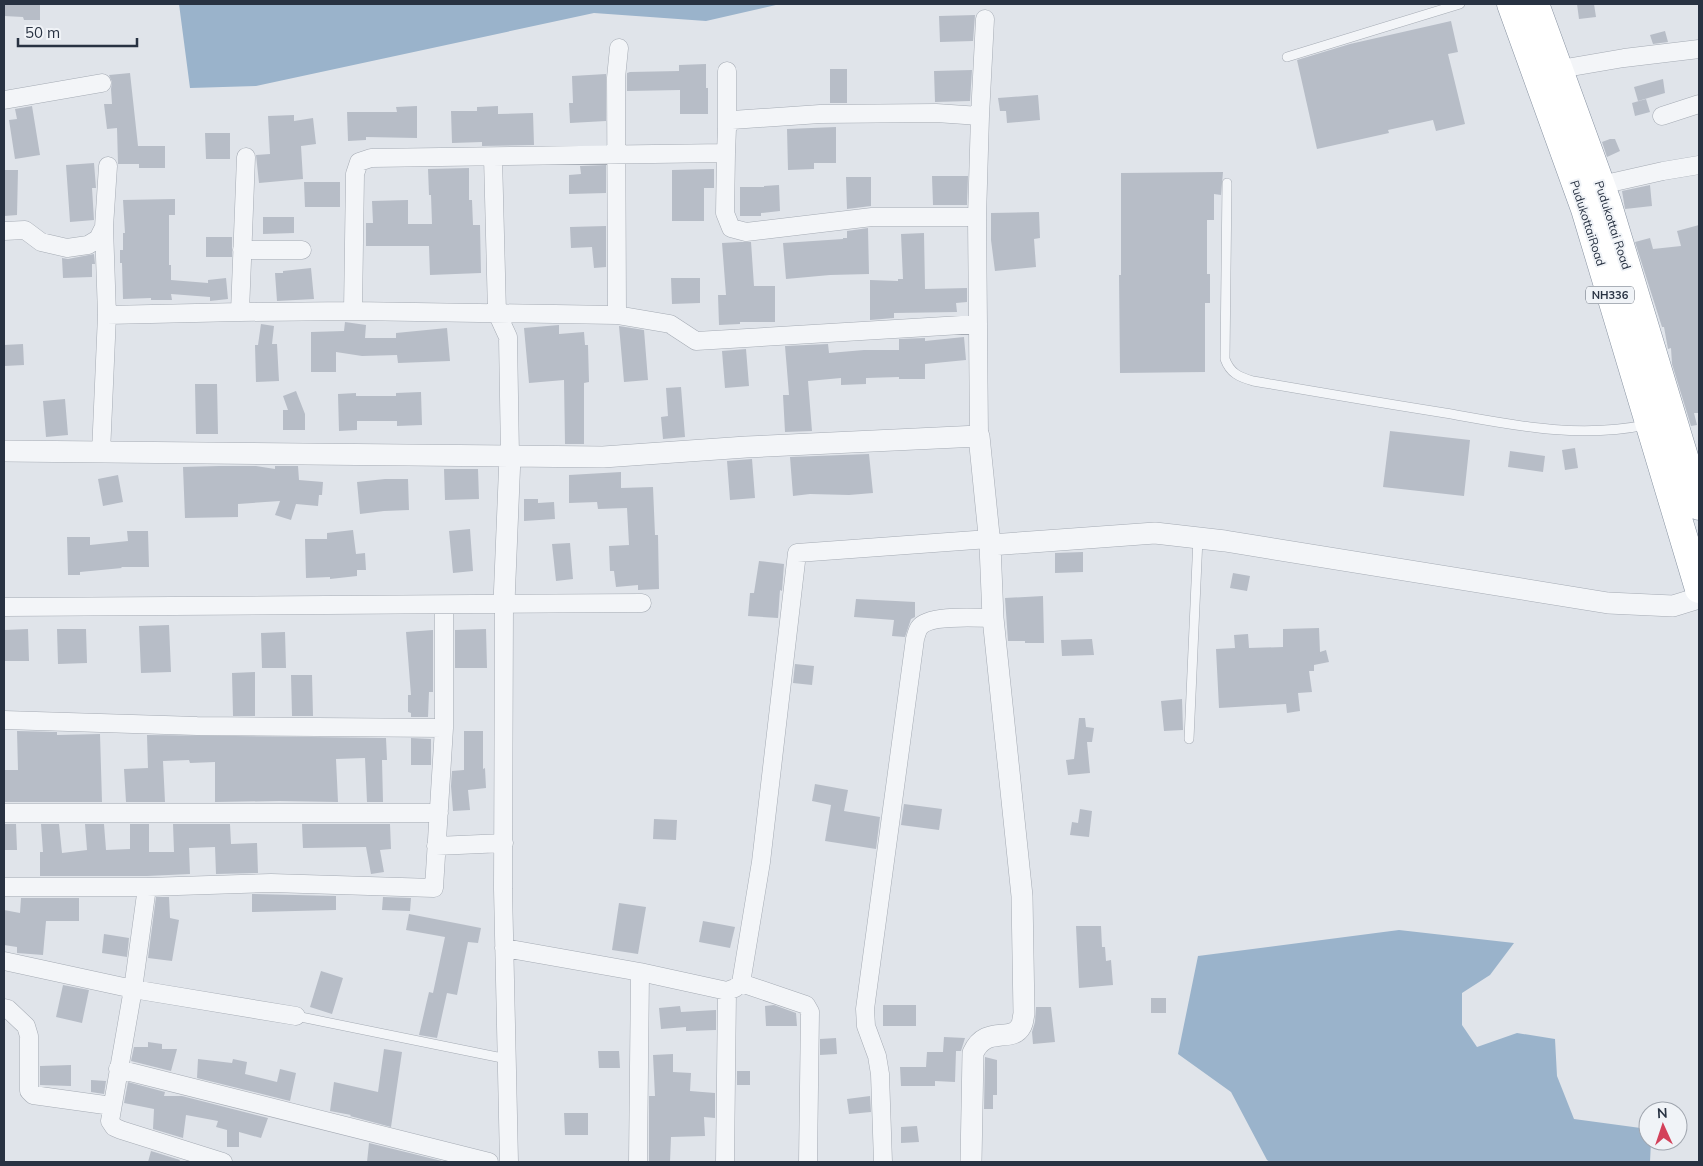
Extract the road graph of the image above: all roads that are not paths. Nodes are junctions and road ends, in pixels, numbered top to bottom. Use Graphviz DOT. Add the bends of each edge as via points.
graph roads {
  1 [pos="1460,4"];
  2 [pos="1511,4"];
  3 [pos="1535,4"];
  4 [pos="985,19"];
  5 [pos="620,48"];
  6 [pos="1699,49"];
  7 [pos="1288,57"];
  8 [pos="1560,69"];
  9 [pos="727,71"];
  10 [pos="102,83"];
  11 [pos="4,100"];
  12 [pos="1699,104"];
  13 [pos="980,116"];
  14 [pos="1662,116"];
  15 [pos="727,128"];
  16 [pos="726,153"];
  17 [pos="615,154"];
  18 [pos="246,157"];
  19 [pos="493,157"];
  20 [pos="1699,164"];
  21 [pos="108,166"];
  22 [pos="1227,183"];
  23 [pos="1601,185"];
  24 [pos="977,217"];
  25 [pos="104,227"];
  26 [pos="4,231"];
  27 [pos="242,250"];
  28 [pos="302,250"];
  29 [pos="353,311"];
  30 [pos="240,312"];
  31 [pos="497,314"];
  32 [pos="108,315"];
  33 [pos="617,315"];
  34 [pos="978,324"];
  35 [pos="1660,420"];
  36 [pos="979,436"];
  37 [pos="4,451"];
  38 [pos="101,452"];
  39 [pos="510,456"];
  40 [pos="1699,506"];
  41 [pos="1198,538"];
  42 [pos="989,542"];
  43 [pos="1699,590"];
  44 [pos="1699,598"];
  45 [pos="504,603"];
  46 [pos="642,603"];
  47 [pos="4,608"];
  48 [pos="444,609"];
  49 [pos="993,618"];
  50 [pos="4,720"];
  51 [pos="444,728"];
  52 [pos="1189,739"];
  53 [pos="4,813"];
  54 [pos="439,814"];
  55 [pos="504,843"];
  56 [pos="436,846"];
  57 [pos="4,887"];
  58 [pos="147,887"];
  59 [pos="504,948"];
  60 [pos="4,961"];
  61 [pos="640,972"];
  62 [pos="734,987"];
  63 [pos="133,989"];
  64 [pos="4,1008"];
  65 [pos="296,1016"];
  66 [pos="507,1059"];
  67 [pos="118,1069"];
  68 [pos="112,1106"];
  69 [pos="223,1162"];
  70 [pos="489,1162"];
  71 [pos="509,1162"];
  72 [pos="638,1162"];
  73 [pos="725,1162"];
  74 [pos="808,1162"];
  75 [pos="883,1162"];
  76 [pos="971,1162"];
  1 -- 7 [label="lane"];
  2 -- 35 [label="highway, PudukottaiRoad / NH336"];
  3 -- 8 [label="highway, Pudukottai Road / NH336"];
  4 -- 13 [label="street"];
  5 -- 17 [label="street" via="616,78"];
  6 -- 8 [label="street"];
  8 -- 23 [label="highway, Pudukottai Road / NH336"];
  9 -- 15 [label="street"];
  10 -- 11 [label="street"];
  12 -- 14 [label="street"];
  13 -- 15 [label="street" via="820,114 732,120"];
  13 -- 24 [label="street"];
  15 -- 16 [label="street"];
  16 -- 17 [label="street"];
  16 -- 24 [label="street" via="725,212 730,228 746,232 872,217"];
  17 -- 19 [label="street"];
  17 -- 33 [label="street"];
  18 -- 27 [label="street"];
  19 -- 29 [label="street" via="371,158 359,162 355,174"];
  19 -- 31 [label="street"];
  20 -- 23 [label="street"];
  21 -- 25 [label="street"];
  22 -- 35 [label="lane" via="1225,359 1228,368 1238,376 1518,426 1588,432 1625,429"];
  23 -- 35 [label="highway, Pudukottai Road / NH336"];
  24 -- 34 [label="street"];
  25 -- 26 [label="street" via="98,239 88,245 67,248 41,242 25,230"];
  25 -- 32 [label="street"];
  27 -- 28 [label="street"];
  27 -- 30 [label="street"];
  29 -- 30 [label="street"];
  29 -- 31 [label="street"];
  30 -- 32 [label="street"];
  31 -- 33 [label="street"];
  31 -- 39 [label="street" via="508,337"];
  32 -- 38 [label="street"];
  33 -- 34 [label="street" via="670,324 696,341"];
  34 -- 36 [label="street"];
  35 -- 40 [label="highway, Pudukottai Road / NH336"];
  35 -- 43 [label="highway, PudukottaiRoad / NH336"];
  36 -- 39 [label="street" via="603,457"];
  36 -- 42 [label="street"];
  37 -- 38 [label="street"];
  38 -- 39 [label="street"];
  39 -- 45 [label="street"];
  41 -- 42 [label="street" via="1154,533"];
  41 -- 44 [label="street" via="1608,603 1673,606"];
  41 -- 52 [label="lane"];
  42 -- 49 [label="street"];
  42 -- 62 [label="street" via="797,553 761,862"];
  45 -- 46 [label="street"];
  45 -- 47 [label="street"];
  45 -- 55 [label="street"];
  48 -- 51 [label="street"];
  49 -- 75 [label="street" via="926,622 915,639 865,1009 866,1026 880,1074"];
  49 -- 76 [label="street" via="1022,896 1024,1014 1021,1026 1014,1033 986,1038 977,1043 973,1053"];
  50 -- 51 [label="street"];
  51 -- 54 [label="street"];
  53 -- 54 [label="street"];
  54 -- 56 [label="street"];
  55 -- 56 [label="street"];
  55 -- 59 [label="street"];
  56 -- 58 [label="street" via="434,888 271,883"];
  57 -- 58 [label="street"];
  58 -- 63 [label="street"];
  59 -- 61 [label="street"];
  59 -- 66 [label="street"];
  60 -- 63 [label="street"];
  61 -- 62 [label="street"];
  61 -- 72 [label="street"];
  62 -- 73 [label="street"];
  62 -- 74 [label="street" via="806,1004 810,1012"];
  63 -- 65 [label="street"];
  63 -- 67 [label="street"];
  64 -- 68 [label="street" via="26,1026 29,1036 28,1091 41,1097"];
  65 -- 66 [label="lane"];
  66 -- 71 [label="street"];
  67 -- 68 [label="street"];
  67 -- 70 [label="street"];
  68 -- 69 [label="street" via="110,1121 114,1127"];
}
